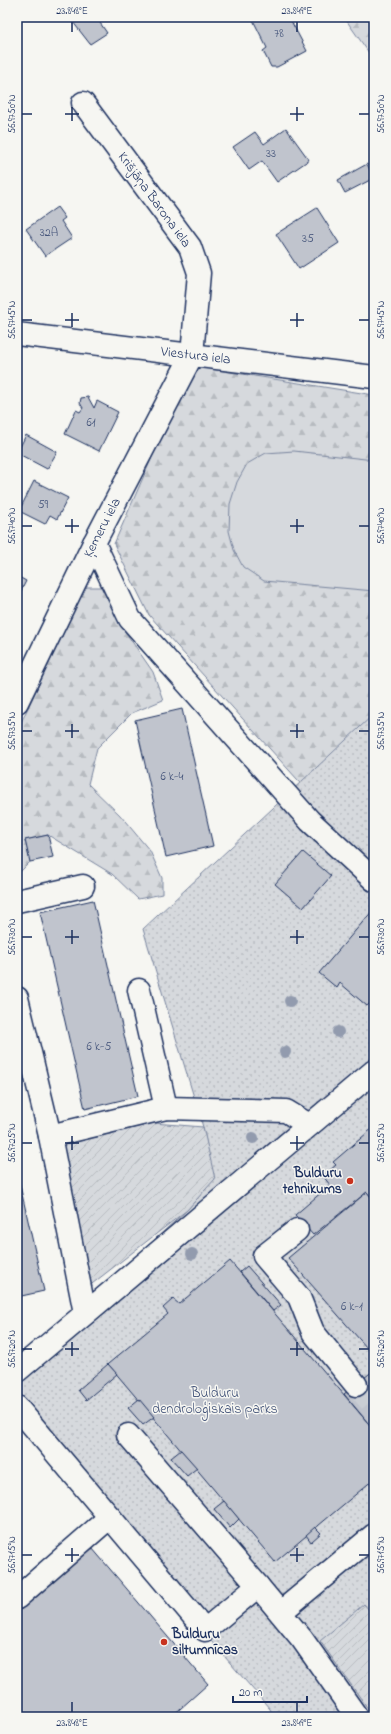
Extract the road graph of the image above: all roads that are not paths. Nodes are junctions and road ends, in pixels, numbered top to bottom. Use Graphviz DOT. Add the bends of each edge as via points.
graph roads {
  1 [pos="83,103"];
  2 [pos="17,334"];
  3 [pos="192,355"];
  4 [pos="374,377"];
  5 [pos="94,543"];
  6 [pos="17,702"];
  7 [pos="374,880"];
  8 [pos="83,886"];
  9 [pos="17,901"];
  10 [pos="139,990"];
  11 [pos="17,998"];
  12 [pos="374,1071"];
  13 [pos="166,1108"];
  14 [pos="309,1125"];
  15 [pos="50,1136"];
  16 [pos="297,1230"];
  17 [pos="85,1313"];
  18 [pos="17,1371"];
  19 [pos="356,1385"];
  20 [pos="17,1407"];
  21 [pos="128,1435"];
  22 [pos="110,1517"];
  23 [pos="374,1535"];
  24 [pos="258,1586"];
  25 [pos="17,1598"];
  26 [pos="281,1612"];
  27 [pos="357,1717"];
  1 -- 3 [label="street, Krišjāņa Barona iela" via="190,247 199,272"];
  2 -- 3 [label="street, Viestura iela"];
  3 -- 4 [label="street, Viestura iela"];
  3 -- 5 [label="street, Ķemeru iela"];
  5 -- 6 [label="street, Ķemeru iela"];
  5 -- 7 [label="street" via="130,619 310,821"];
  8 -- 9 [label="street"];
  10 -- 13 [label="street"];
  11 -- 15 [label="street"];
  12 -- 14 [label="street"];
  13 -- 14 [label="street" via="286,1111"];
  13 -- 15 [label="street"];
  14 -- 17 [label="street"];
  15 -- 17 [label="street"];
  16 -- 19 [label="street" via="264,1256 299,1297 312,1332"];
  17 -- 18 [label="street"];
  20 -- 22 [label="street"];
  21 -- 24 [label="street"];
  22 -- 24 [label="street" via="205,1630"];
  22 -- 25 [label="street"];
  23 -- 26 [label="street"];
  24 -- 26 [label="street"];
  26 -- 27 [label="street"];
}
